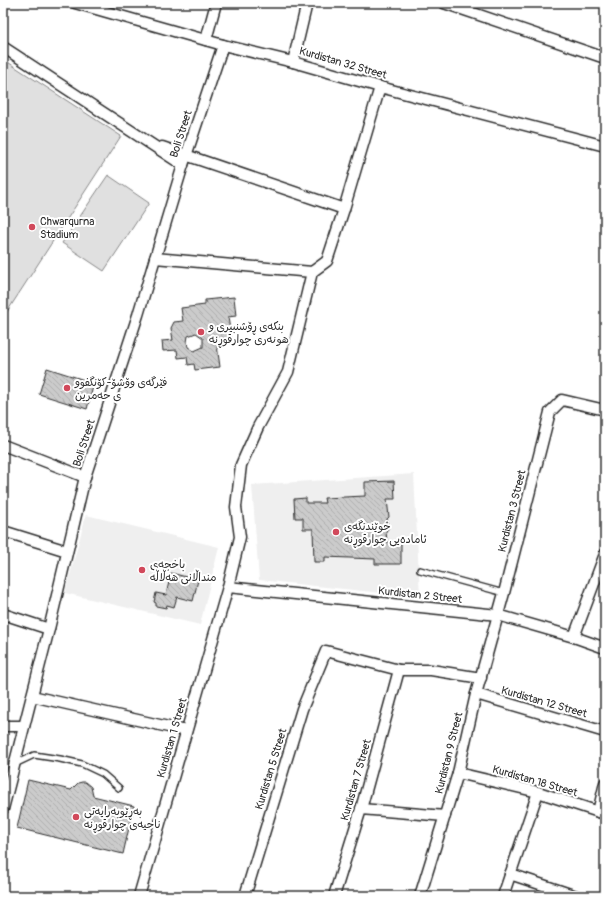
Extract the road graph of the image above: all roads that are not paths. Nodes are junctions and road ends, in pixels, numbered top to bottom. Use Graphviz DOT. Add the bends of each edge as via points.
graph roads {
  1 [pos="75,3"];
  2 [pos="216,3"];
  3 [pos="308,3"];
  4 [pos="444,3"];
  5 [pos="206,40"];
  6 [pos="223,45"];
  7 [pos="3,46"];
  8 [pos="605,58"];
  9 [pos="293,62"];
  10 [pos="380,86"];
  11 [pos="605,146"];
  12 [pos="185,160"];
  13 [pos="344,209"];
  14 [pos="155,258"];
  15 [pos="312,272"];
  16 [pos="605,410"];
  17 [pos="3,445"];
  18 [pos="85,477"];
  19 [pos="3,531"];
  20 [pos="67,551"];
  21 [pos="605,554"];
  22 [pos="420,570"];
  23 [pos="228,587"];
  24 [pos="504,594"];
  25 [pos="3,614"];
  26 [pos="498,615"];
  27 [pos="49,629"];
  28 [pos="574,637"];
  29 [pos="605,648"];
  30 [pos="399,670"];
  31 [pos="481,678"];
  32 [pos="476,694"];
  33 [pos="32,696"];
  34 [pos="3,726"];
  35 [pos="24,726"];
  36 [pos="186,731"];
  37 [pos="605,732"];
  38 [pos="14,764"];
  39 [pos="458,773"];
  40 [pos="605,783"];
  41 [pos="119,788"];
  42 [pos="538,792"];
  43 [pos="3,808"];
  44 [pos="361,809"];
  45 [pos="601,813"];
  46 [pos="445,816"];
  47 [pos="510,874"];
  48 [pos="139,896"];
  49 [pos="245,896"];
  50 [pos="334,896"];
  51 [pos="420,896"];
  52 [pos="503,896"];
  53 [pos="576,896"];
  1 -- 5 [label="street, Kurdistan 32 Street"];
  2 -- 5 [label="street"];
  3 -- 9 [label="street"];
  4 -- 8 [label="street"];
  5 -- 6 [label="street, Kurdistan 32 Street"];
  6 -- 9 [label="street, Kurdistan 32 Street"];
  6 -- 12 [label="street, Boli Street"];
  7 -- 12 [label="street" via="147,142"];
  9 -- 10 [label="street, Kurdistan 32 Street"];
  10 -- 11 [label="street, Kurdistan 32 Street"];
  10 -- 13 [label="street"];
  12 -- 13 [label="street"];
  12 -- 14 [label="street, Boli Street"];
  13 -- 15 [label="street" via="327,261"];
  14 -- 15 [label="street"];
  14 -- 18 [label="street, Boli Street"];
  15 -- 23 [label="street, Kurdistan 1 Street" via="288,372 241,465 236,507 240,536"];
  16 -- 24 [label="street, Kurdistan 3 Street" via="562,400 550,412"];
  17 -- 18 [label="street"];
  18 -- 20 [label="street, Boli Street"];
  19 -- 20 [label="street"];
  20 -- 27 [label="street, Boli Street"];
  21 -- 28 [label="street"];
  22 -- 24 [label="lane"];
  23 -- 26 [label="street, Kurdistan 2 Street"];
  23 -- 36 [label="street, Kurdistan 1 Street"];
  24 -- 26 [label="street, Kurdistan 3 Street"];
  25 -- 27 [label="street"];
  26 -- 28 [label="street, Kurdistan 2 Street"];
  26 -- 31 [label="street, Kurdistan 9 Street"];
  27 -- 33 [label="street, Boli Street"];
  28 -- 29 [label="street, Kurdistan 2 Street"];
  30 -- 31 [label="street" via="431,670"];
  30 -- 44 [label="street, Kurdistan 7 Street"];
  30 -- 49 [label="street, Kurdistan 5 Street" via="326,651 302,709"];
  31 -- 32 [label="street, Kurdistan 9 Street"];
  32 -- 37 [label="street, Kurdistan 12 Street"];
  32 -- 39 [label="street, Kurdistan 9 Street"];
  33 -- 35 [label="street, Boli Street"];
  33 -- 36 [label="street"];
  34 -- 35 [label="street"];
  35 -- 38 [label="street, Boli Street"];
  36 -- 48 [label="street, Kurdistan 1 Street"];
  38 -- 41 [label="lane" via="34,755 82,764 103,774"];
  38 -- 43 [label="street, Boli Street"];
  39 -- 42 [label="street, Kurdistan 18 Street"];
  39 -- 46 [label="street, Kurdistan 9 Street"];
  40 -- 45 [label="street"];
  42 -- 45 [label="street, Kurdistan 18 Street"];
  42 -- 47 [label="street"];
  44 -- 46 [label="street"];
  44 -- 50 [label="street, Kurdistan 7 Street"];
  46 -- 51 [label="street, Kurdistan 9 Street"];
  47 -- 52 [label="street"];
  47 -- 53 [label="street"];
}
